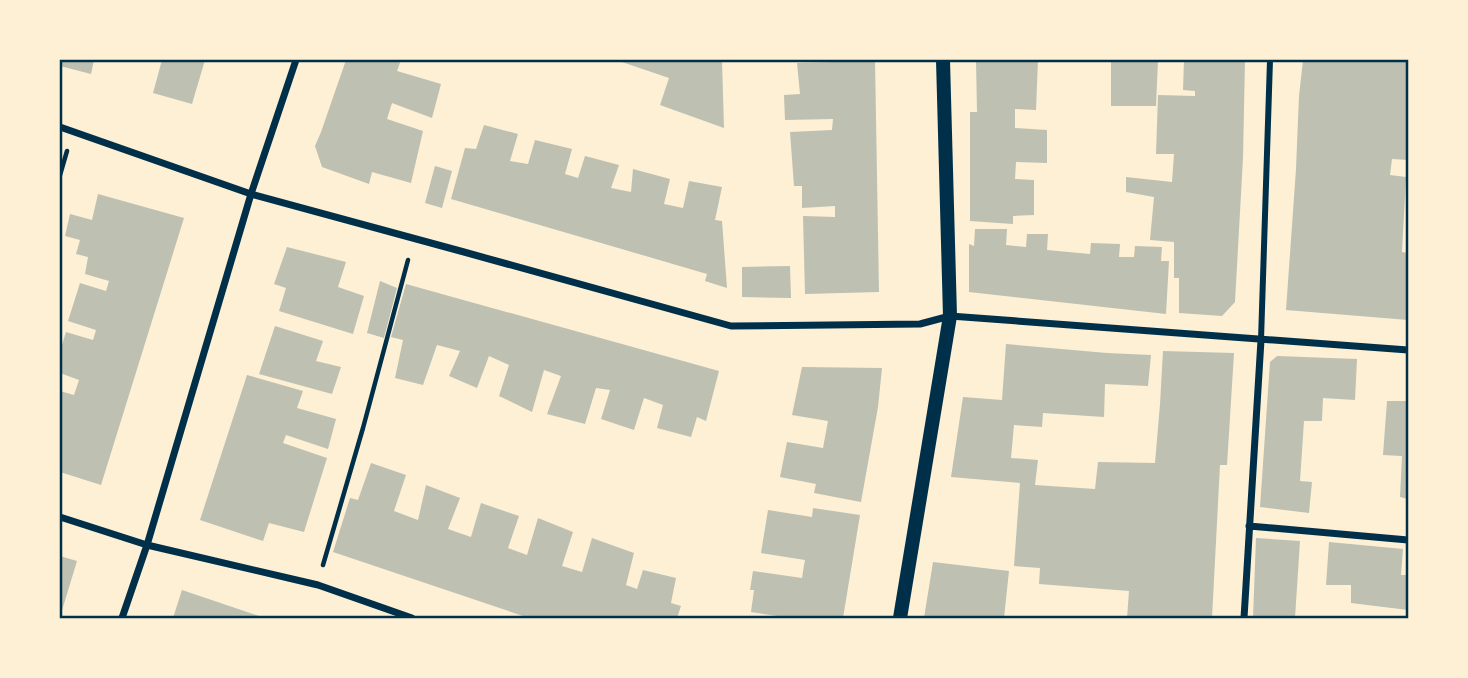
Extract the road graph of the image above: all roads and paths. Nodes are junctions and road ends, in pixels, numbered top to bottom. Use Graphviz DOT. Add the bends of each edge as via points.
graph roads {
  1 [pos="296,60"];
  2 [pos="943,60"];
  3 [pos="1270,60"];
  4 [pos="60,127"];
  5 [pos="251,194"];
  6 [pos="414,239"];
  7 [pos="950,316"];
  8 [pos="1261,340"];
  9 [pos="1409,349"];
  10 [pos="60,517"];
  11 [pos="1250,526"];
  12 [pos="1409,540"];
  13 [pos="147,545"];
  14 [pos="318,585"];
  15 [pos="122,618"];
  16 [pos="412,618"];
  17 [pos="900,618"];
  18 [pos="1244,618"];
  1 -- 5 [label="street"];
  2 -- 7 [label="main road"];
  3 -- 8 [label="street"];
  4 -- 5 [label="street"];
  5 -- 6 [label="street"];
  5 -- 13 [label="street"];
  6 -- 7 [label="street" via="731,326 920,324"];
  6 -- 14 [label="path"];
  7 -- 8 [label="street"];
  7 -- 17 [label="main road"];
  8 -- 9 [label="street"];
  8 -- 11 [label="street"];
  10 -- 13 [label="street"];
  11 -- 12 [label="street"];
  11 -- 18 [label="street"];
  13 -- 14 [label="street"];
  13 -- 15 [label="street"];
  14 -- 16 [label="street"];
}
